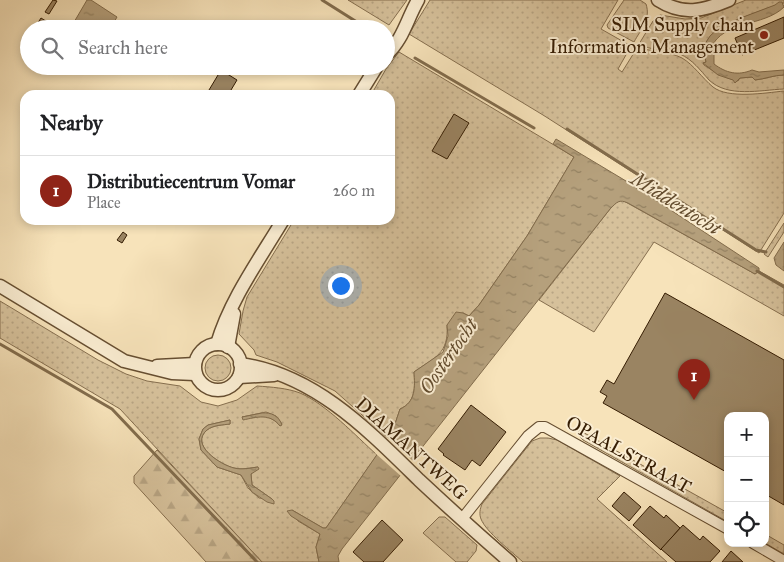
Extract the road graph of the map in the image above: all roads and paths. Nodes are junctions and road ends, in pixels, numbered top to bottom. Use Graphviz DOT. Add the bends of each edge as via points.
graph roads {
  1 [pos="658,0"];
  2 [pos="729,0"];
  3 [pos="415,6"];
  4 [pos="395,30"];
  5 [pos="395,46"];
  6 [pos="372,75"];
  7 [pos="363,90"];
  8 [pos="280,225"];
  9 [pos="0,286"];
  10 [pos="223,346"];
  11 [pos="195,369"];
  12 [pos="240,370"];
  13 [pos="462,519"];
  14 [pos="724,527"];
  15 [pos="760,547"];
  16 [pos="784,561"];
  17 [pos="510,562"];
  1 -- 2 [label="street" via="676,9 691,11"];
  3 -- 4 [label="street"];
  3 -- 5 [label="street"];
  6 -- 7 [label="street"];
  8 -- 10 [label="street" via="241,289"];
  9 -- 11 [label="street" via="129,363 149,368 172,364"];
  10 -- 11 [label="street" via="212,345 202,350"];
  10 -- 12 [label="street" via="235,352"];
  11 -- 12 [label="street" via="203,386 216,391 230,387"];
  12 -- 13 [label="street, DIAMANTWEG" via="265,368 305,384 324,396"];
  13 -- 14 [label="street, OPAALSTRAAT" via="528,436 539,427 545,427"];
  13 -- 17 [label="street, DIAMANTWEG"];
  15 -- 16 [label="street"];
}
